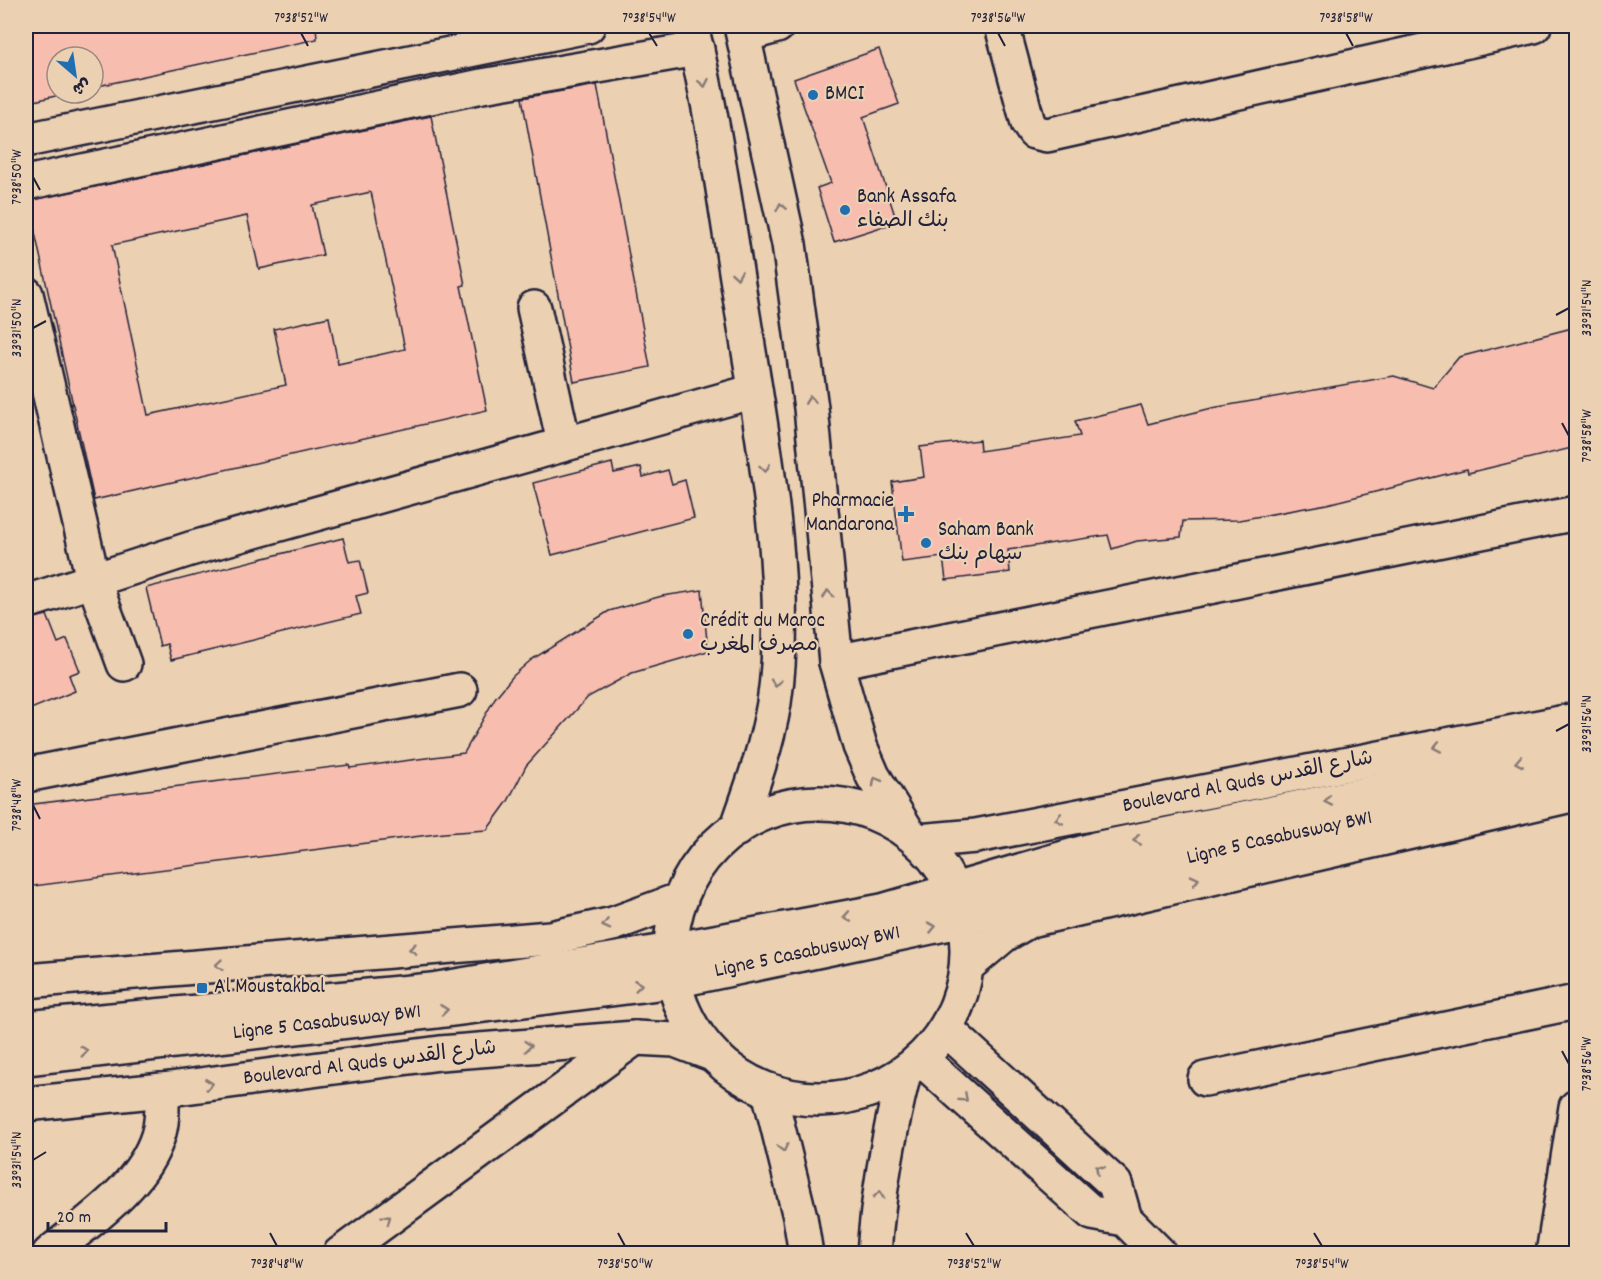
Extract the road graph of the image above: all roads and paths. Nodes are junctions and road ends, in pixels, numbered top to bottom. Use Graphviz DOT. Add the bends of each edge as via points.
graph roads {
  1 [pos="588,26"];
  2 [pos="777,26"];
  3 [pos="1002,26"];
  4 [pos="1534,26"];
  5 [pos="743,30"];
  6 [pos="1429,36"];
  7 [pos="694,37"];
  8 [pos="26,140"];
  9 [pos="26,183"];
  10 [pos="26,294"];
  11 [pos="534,308"];
  12 [pos="33,361"];
  13 [pos="755,391"];
  14 [pos="564,443"];
  15 [pos="1576,513"];
  16 [pos="93,579"];
  17 [pos="26,602"];
  18 [pos="836,662"];
  19 [pos="124,664"];
  20 [pos="460,690"];
  21 [pos="1576,720"];
  22 [pos="1576,751"];
  23 [pos="26,776"];
  24 [pos="1576,777"];
  25 [pos="1576,794"];
  26 [pos="737,828"];
  27 [pos="913,836"];
  28 [pos="954,888"];
  29 [pos="681,899"];
  30 [pos="964,920"];
  31 [pos="672,965"];
  32 [pos="967,966"];
  33 [pos="26,981"];
  34 [pos="1576,1002"];
  35 [pos="26,1028"];
  36 [pos="946,1029"];
  37 [pos="635,1038"];
  38 [pos="712,1054"];
  39 [pos="26,1058"];
  40 [pos="912,1066"];
  41 [pos="1205,1079"];
  42 [pos="162,1090"];
  43 [pos="769,1091"];
  44 [pos="26,1104"];
  45 [pos="1576,1107"];
  46 [pos="1125,1219"];
  47 [pos="49,1254"];
  48 [pos="340,1254"];
  49 [pos="806,1254"];
  50 [pos="874,1254"];
  51 [pos="1160,1254"];
  52 [pos="1553,1254"];
  1 -- 8 [label="street"];
  2 -- 5 [label="street"];
  3 -- 6 [label="street" via="1028,123 1034,132 1047,135"];
  4 -- 6 [label="street"];
  18 -- 5 [label="street, one-way" via="811,408 789,244"];
  7 -- 9 [label="street"];
  7 -- 13 [label="street, one-way" via="714,132"];
  10 -- 12 [label="street"];
  11 -- 14 [label="street"];
  12 -- 16 [label="street"];
  13 -- 14 [label="street"];
  13 -- 26 [label="street, one-way" via="777,554 779,641 772,713 760,764"];
  14 -- 16 [label="street"];
  15 -- 18 [label="street"];
  16 -- 17 [label="street"];
  16 -- 19 [label="street"];
  27 -- 18 [label="street, one-way" via="873,776 860,746"];
  20 -- 23 [label="street"];
  21 -- 27 [label="street, Boulevard Al Quds شارع القدس, one-way" via="976,836"];
  22 -- 28 [label="street, Ligne 5 Casabusway BW1, one-way" via="1095,849"];
  24 -- 30 [label="street, Ligne 5 Casabusway BW1" via="1097,880"];
  32 -- 25 [label="street, one-way" via="1004,935 1030,920"];
  26 -- 27 [label="street" via="783,808 822,803 881,816"];
  26 -- 29 [label="street" via="704,859"];
  27 -- 28 [label="street" via="938,861"];
  28 -- 30 [label="street"];
  28 -- 31 [label="street, Ligne 5 Casabusway BW1, one-way" via="882,911"];
  29 -- 31 [label="street" via="673,925"];
  29 -- 33 [label="street, one-way" via="613,924 550,938"];
  31 -- 30 [label="street, Ligne 5 Casabusway BW1, one-way"];
  30 -- 32 [label="street"];
  31 -- 35 [label="street, Ligne 5 Casabusway BW1"];
  31 -- 38 [label="street" via="682,1008 694,1032"];
  39 -- 31 [label="street, Ligne 5 Casabusway BW1, one-way" via="436,1011"];
  32 -- 36 [label="street" via="963,988"];
  34 -- 41 [label="street"];
  36 -- 40 [label="street"];
  46 -- 36 [label="street, one-way" via="1115,1184"];
  37 -- 38 [label="street, Boulevard Al Quds شارع القدس" via="675,1040"];
  42 -- 37 [label="street, Boulevard Al Quds شارع القدس, one-way" via="440,1053"];
  48 -- 37 [label="street, one-way"];
  38 -- 43 [label="street" via="728,1069"];
  40 -- 43 [label="street" via="862,1093 815,1100"];
  40 -- 46 [label="street, one-way" via="1092,1213"];
  50 -- 40 [label="street, one-way" via="880,1180"];
  42 -- 44 [label="street, Boulevard Al Quds شارع القدس"];
  42 -- 47 [label="street" via="158,1137 130,1183"];
  43 -- 49 [label="street, one-way"];
  45 -- 52 [label="street"];
  46 -- 51 [label="street"];
}
